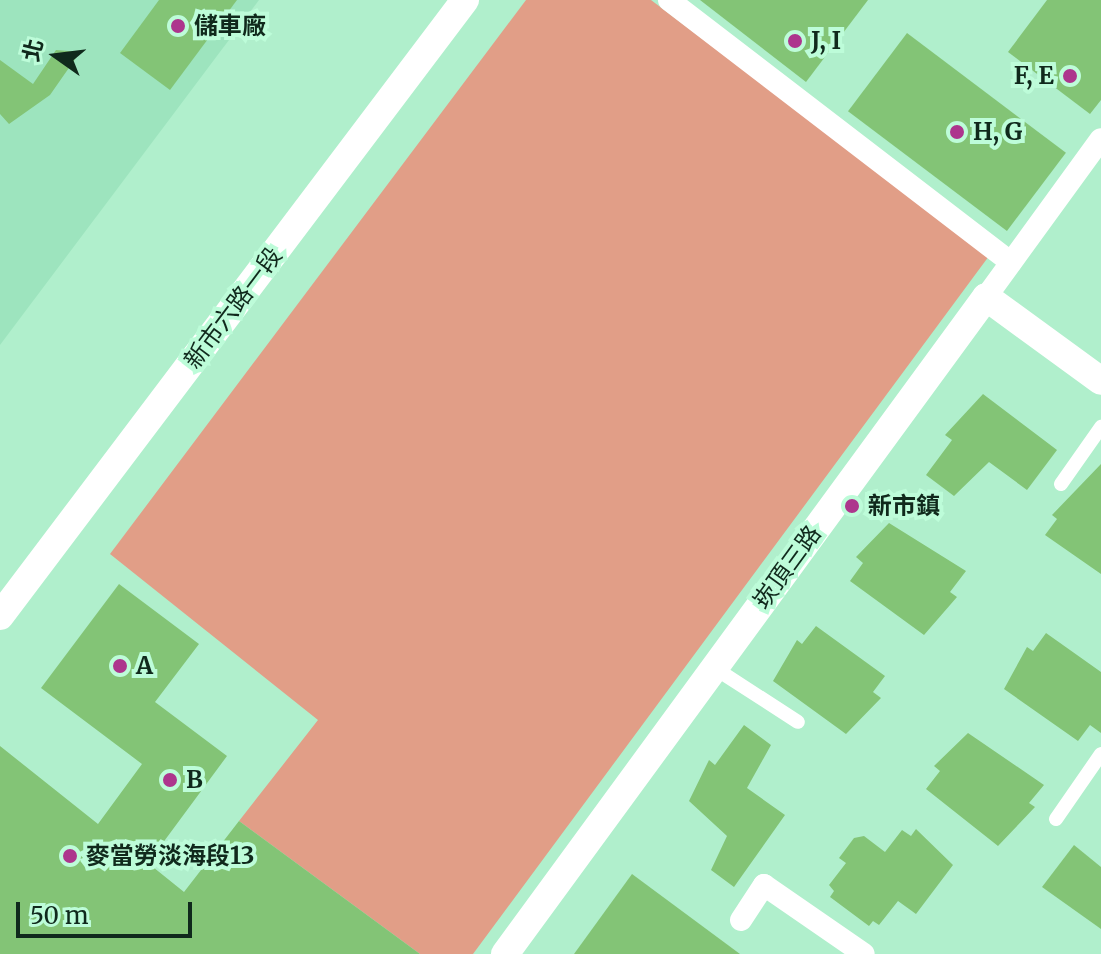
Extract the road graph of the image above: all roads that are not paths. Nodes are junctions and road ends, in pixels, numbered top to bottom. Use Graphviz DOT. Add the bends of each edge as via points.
graph roads {
  1 [pos="465,0"];
  2 [pos="669,0"];
  3 [pos="1101,139"];
  4 [pos="1011,262"];
  5 [pos="986,297"];
  6 [pos="1101,381"];
  7 [pos="1101,427"];
  8 [pos="1061,484"];
  9 [pos="0,616"];
  10 [pos="713,667"];
  11 [pos="798,722"];
  12 [pos="1101,754"];
  13 [pos="1056,819"];
  14 [pos="741,920"];
  15 [pos="505,954"];
  16 [pos="864,954"];
  1 -- 9 [label="street, 新市六路一段"];
  2 -- 4 [label="street"];
  3 -- 4 [label="street"];
  4 -- 5 [label="street"];
  5 -- 6 [label="street"];
  5 -- 10 [label="street, 崁頂三路"];
  7 -- 8 [label="lane"];
  10 -- 11 [label="lane"];
  10 -- 15 [label="street, 崁頂三路"];
  12 -- 13 [label="lane"];
  14 -- 16 [label="street" via="764,885"];
}
